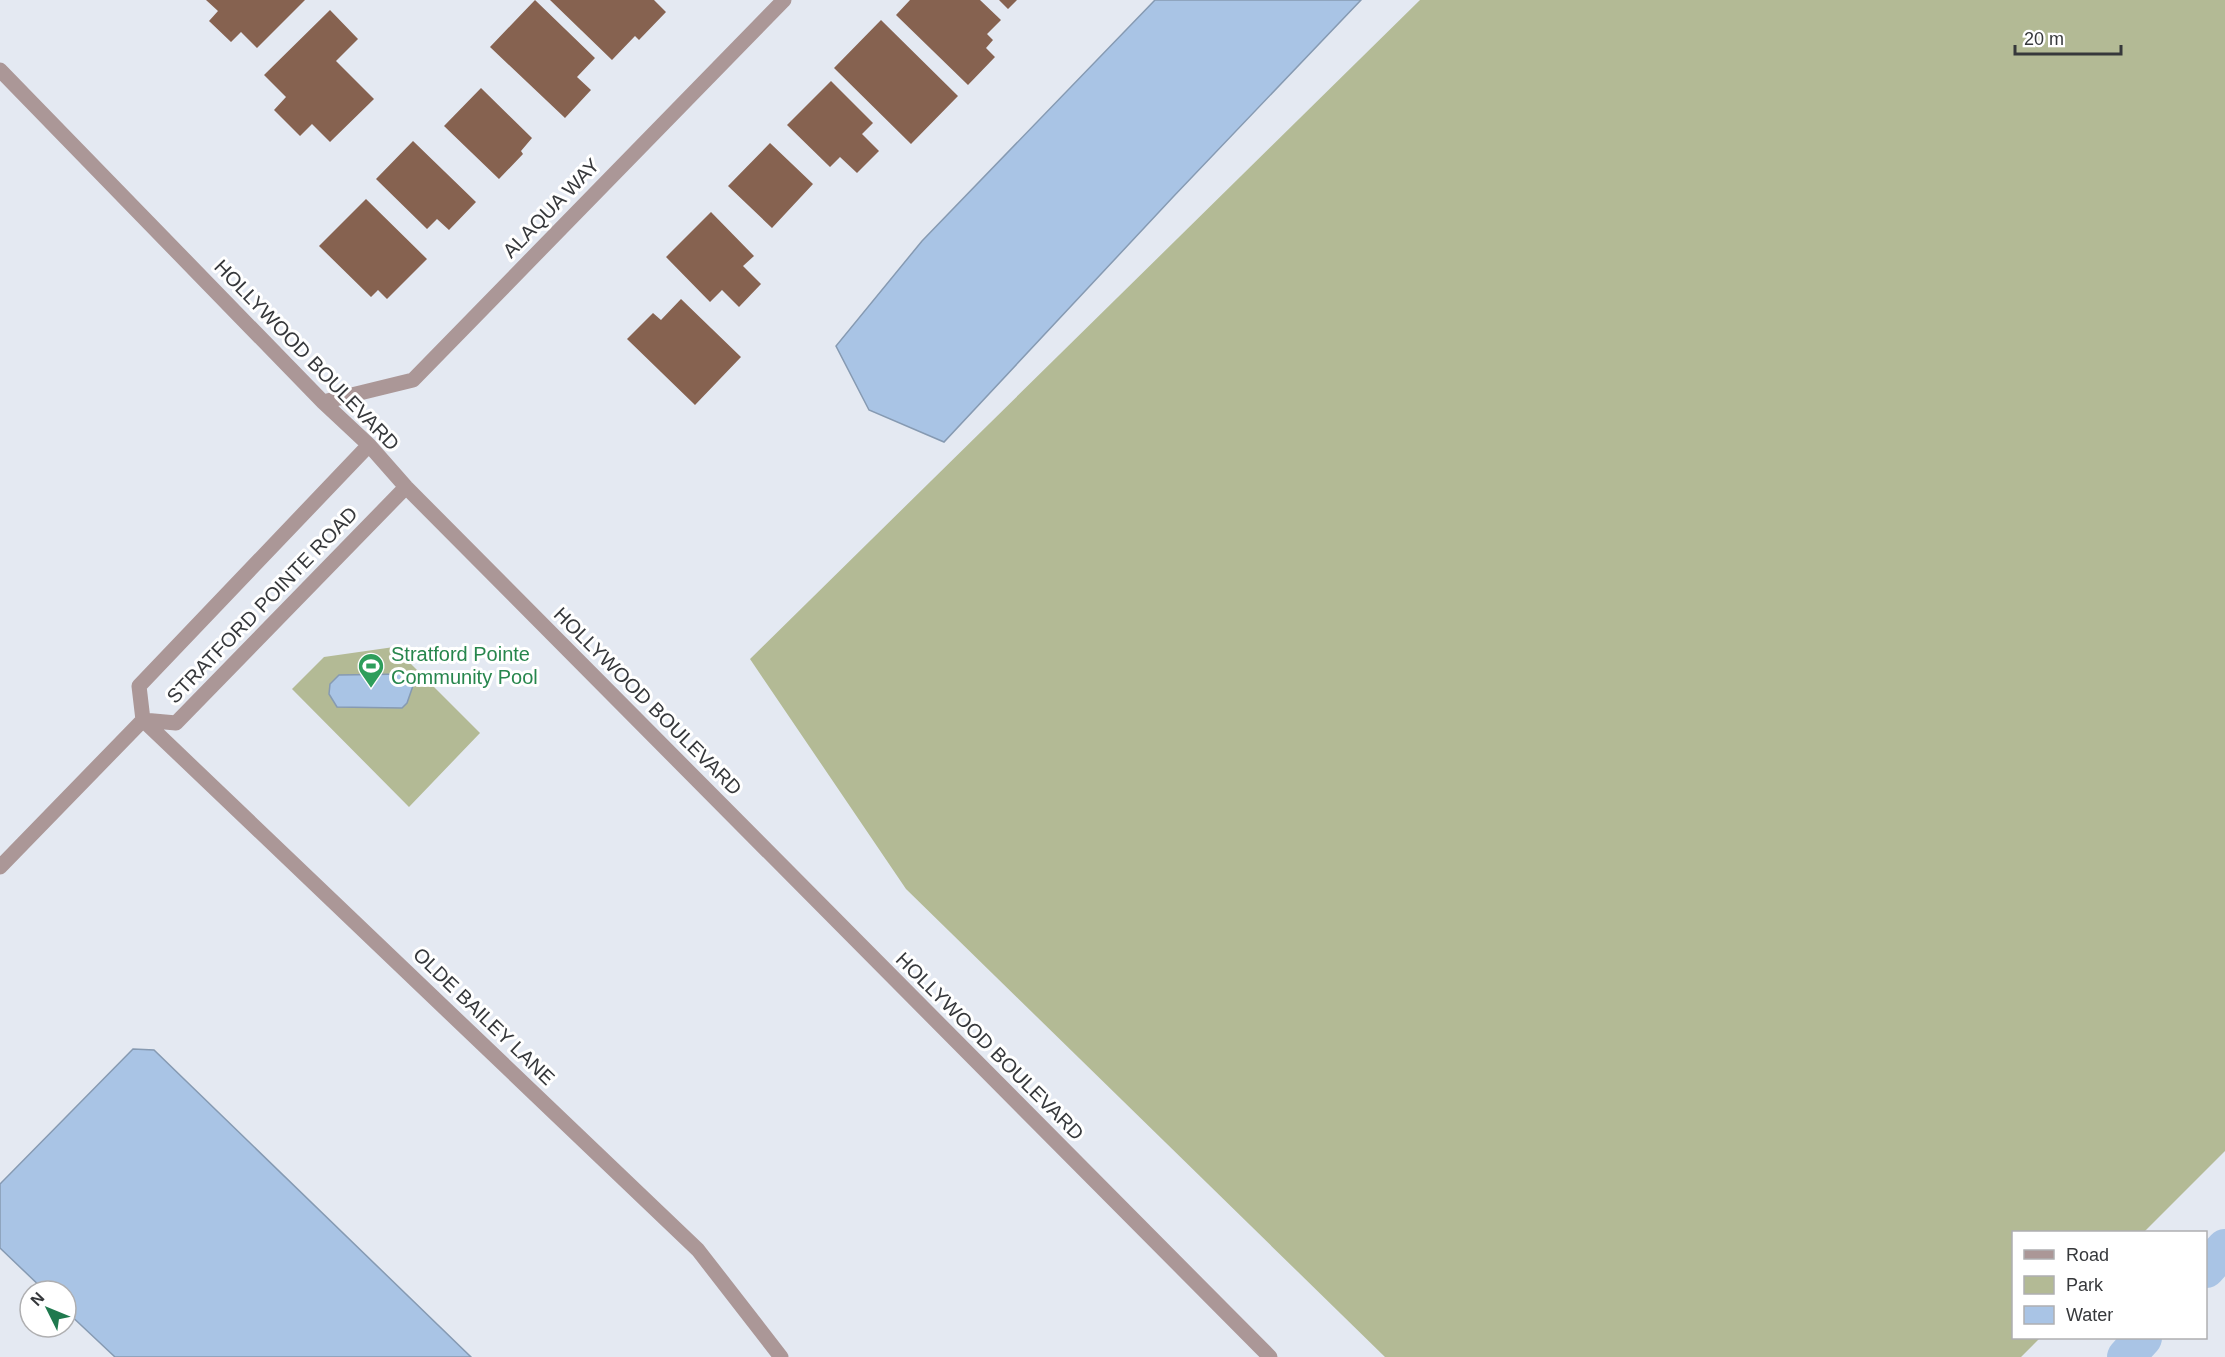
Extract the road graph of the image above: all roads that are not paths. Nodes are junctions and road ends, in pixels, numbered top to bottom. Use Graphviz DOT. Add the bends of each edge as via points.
graph roads {
  1 [pos="784,0"];
  2 [pos="0,70"];
  3 [pos="323,402"];
  4 [pos="369,445"];
  5 [pos="406,487"];
  6 [pos="142,720"];
  7 [pos="0,867"];
  8 [pos="781,1357"];
  9 [pos="1270,1357"];
  1 -- 3 [label="street, ALAQUA WAY" via="413,380"];
  2 -- 3 [label="street, HOLLYWOOD BOULEVARD"];
  3 -- 4 [label="street, HOLLYWOOD BOULEVARD"];
  4 -- 5 [label="street, HOLLYWOOD BOULEVARD"];
  4 -- 6 [label="street, STRATFORD POINTE ROAD" via="139,686"];
  5 -- 6 [label="street, STRATFORD POINTE ROAD" via="176,723"];
  5 -- 9 [label="street, HOLLYWOOD BOULEVARD"];
  6 -- 7 [label="street"];
  6 -- 8 [label="street, OLDE BAILEY LANE" via="698,1250"];
}
